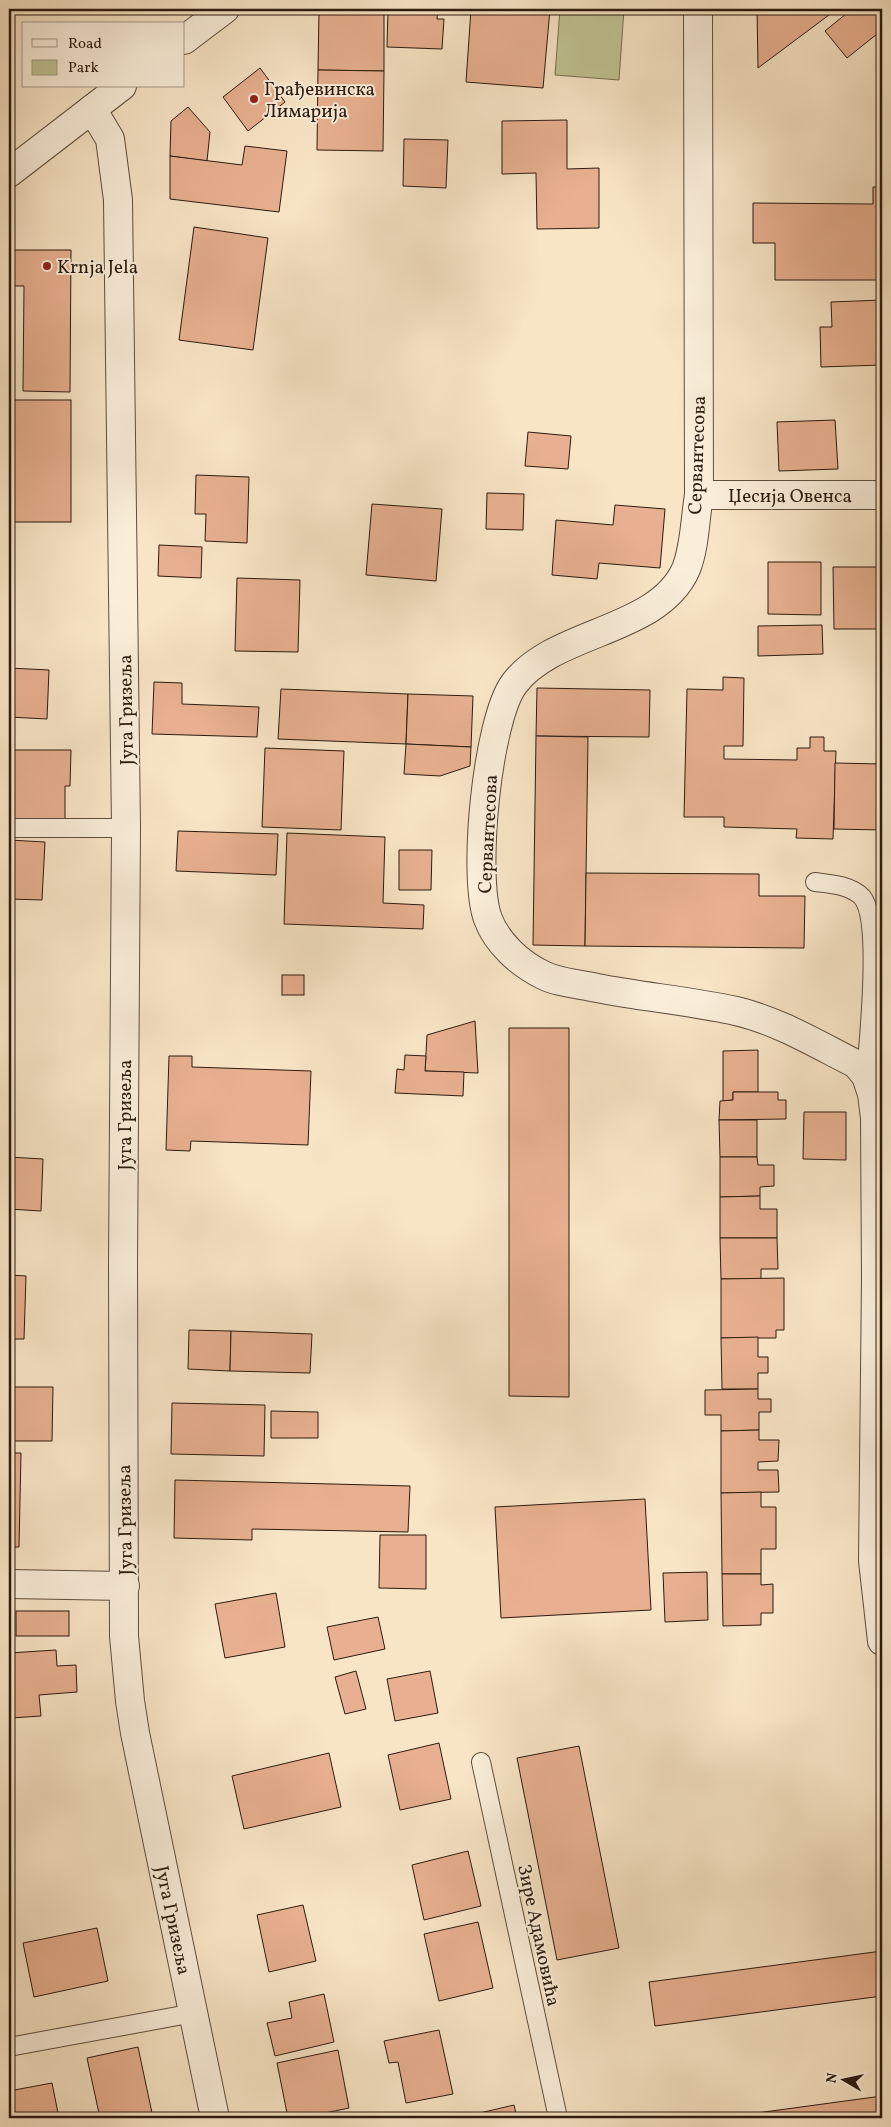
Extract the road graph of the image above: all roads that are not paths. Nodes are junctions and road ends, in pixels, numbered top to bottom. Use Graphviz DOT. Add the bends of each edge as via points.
graph roads {
  1 [pos="225,9"];
  2 [pos="698,9"];
  3 [pos="185,39"];
  4 [pos="119,88"];
  5 [pos="92,109"];
  6 [pos="9,172"];
  7 [pos="699,495"];
  8 [pos="882,495"];
  9 [pos="9,828"];
  10 [pos="126,828"];
  11 [pos="815,882"];
  12 [pos="876,1080"];
  13 [pos="9,1584"];
  14 [pos="124,1586"];
  15 [pos="881,1630"];
  16 [pos="481,1762"];
  17 [pos="194,2012"];
  18 [pos="9,2047"];
  19 [pos="215,2118"];
  20 [pos="558,2118"];
  1 -- 3 [label="street"];
  2 -- 7 [label="street, Сервантесова"];
  4 -- 5 [label="street"];
  5 -- 6 [label="street"];
  5 -- 10 [label="street, Југа Гризеља" via="110,139 118,200"];
  7 -- 8 [label="street, Џесија Овенса"];
  7 -- 12 [label="street, Сервантесова" via="687,567 669,595 623,621 545,657 526,671 506,699 485,793 482,877 488,919 510,952 543,975 763,1019 856,1064"];
  9 -- 10 [label="lane"];
  10 -- 14 [label="street, Југа Гризеља"];
  11 -- 12 [label="lane" via="849,888 863,898 871,923"];
  12 -- 15 [label="street" via="873,1561"];
  13 -- 14 [label="street"];
  14 -- 17 [label="street, Југа Гризеља" via="124,1636 130,1701"];
  16 -- 20 [label="lane, Зире Адамовића"];
  17 -- 18 [label="lane"];
  17 -- 19 [label="street, Југа Гризеља"];
}
